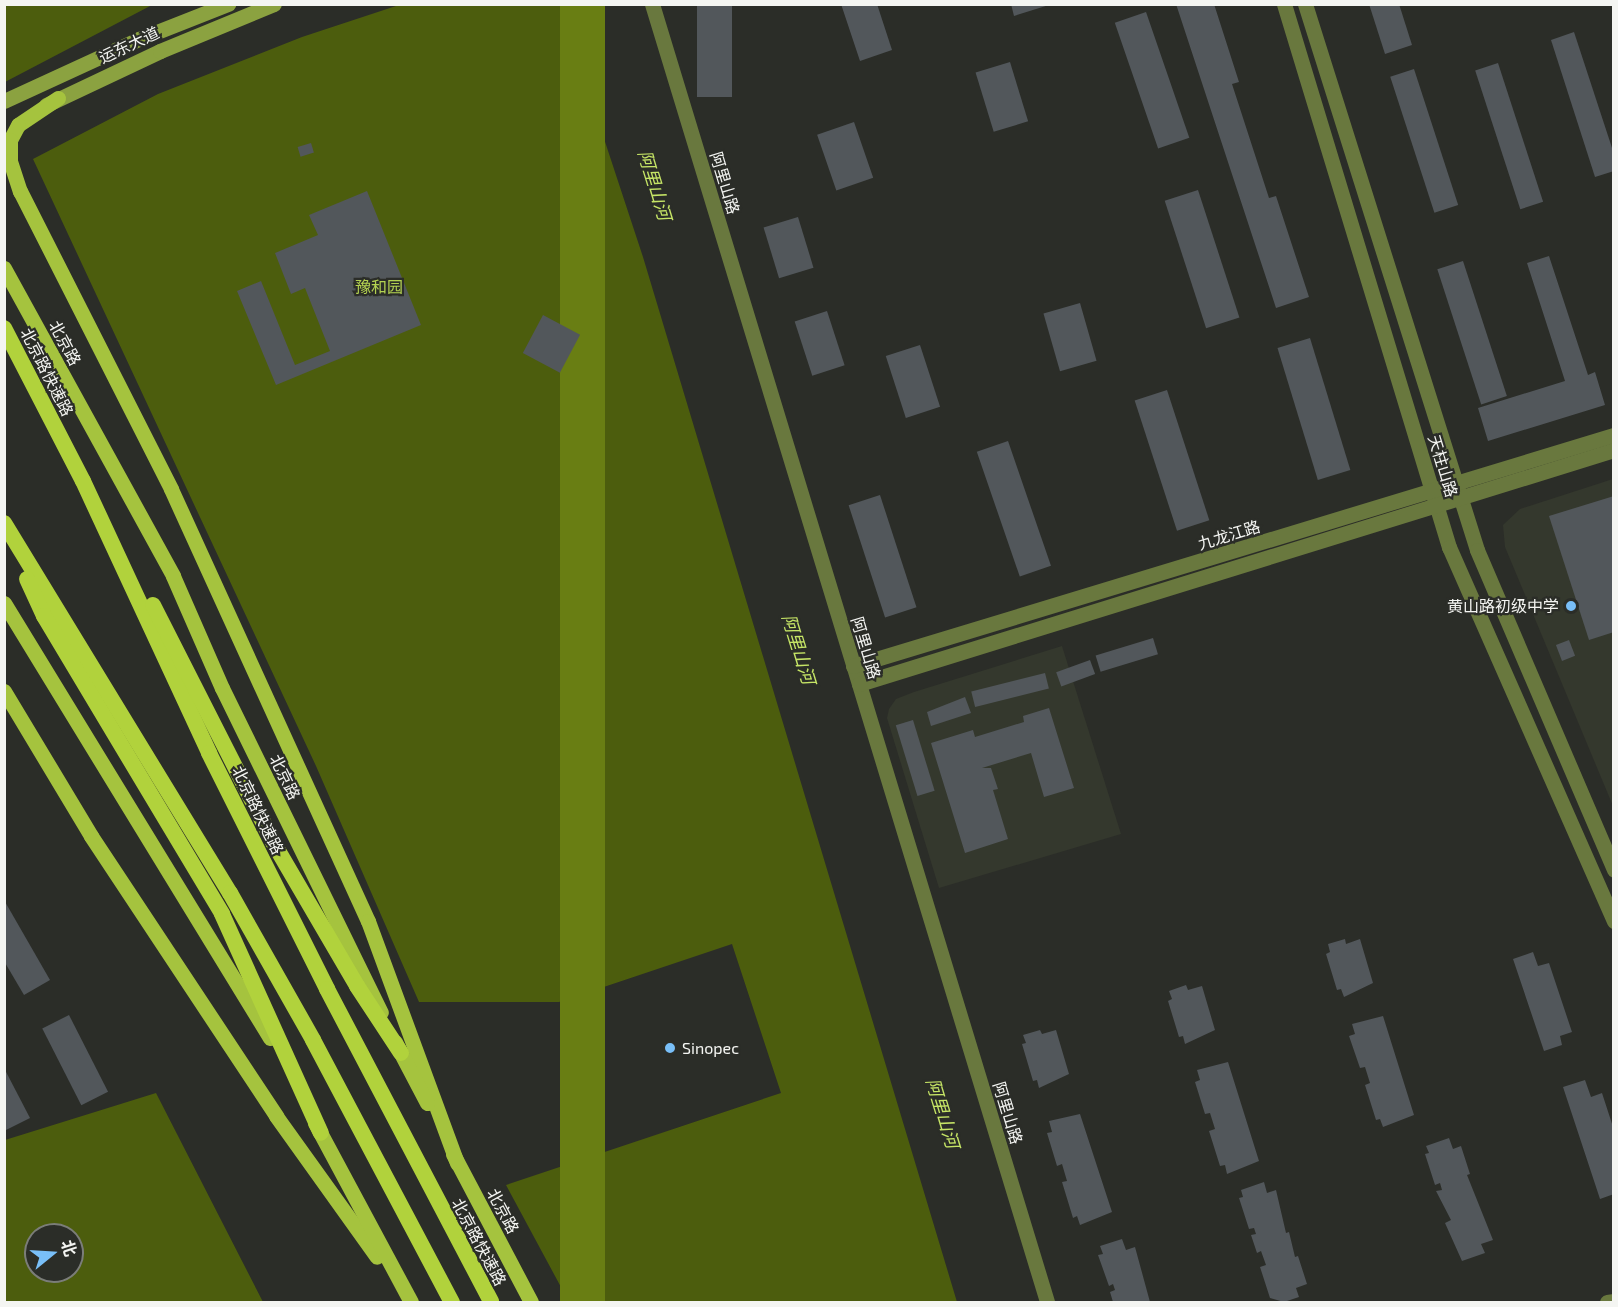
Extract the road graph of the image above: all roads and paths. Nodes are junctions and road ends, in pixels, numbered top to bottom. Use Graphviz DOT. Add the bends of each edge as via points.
graph roads {
  1 [pos="228,4"];
  2 [pos="274,4"];
  3 [pos="652,4"];
  4 [pos="1284,4"];
  5 [pos="1305,4"];
  6 [pos="58,98"];
  7 [pos="4,101"];
  8 [pos="4,128"];
  9 [pos="4,268"];
  10 [pos="4,328"];
  11 [pos="1614,435"];
  12 [pos="1614,450"];
  13 [pos="83,481"];
  14 [pos="1457,492"];
  15 [pos="1435,500"];
  16 [pos="4,523"];
  17 [pos="4,529"];
  18 [pos="4,603"];
  19 [pos="853,666"];
  20 [pos="859,684"];
  21 [pos="4,691"];
  22 [pos="1614,870"];
  23 [pos="1614,921"];
  24 [pos="401,1053"];
  25 [pos="321,1133"];
  26 [pos="458,1163"];
  27 [pos="1614,1300"];
  28 [pos="410,1302"];
  29 [pos="452,1302"];
  30 [pos="491,1302"];
  31 [pos="531,1302"];
  32 [pos="1047,1302"];
  33 [pos="1607,1302"];
  1 -- 7 [label="main road, 运东大道" via="139,39"];
  2 -- 6 [label="main road, 运东大道"];
  3 -- 19 [label="street, 阿里山路"];
  4 -- 15 [label="street, 天柱山路"];
  5 -- 14 [label="street, 天柱山路"];
  6 -- 8 [label="main road, 运东大道"];
  6 -- 26 [label="main road" via="18,125 10,140 10,161 20,191 171,489 369,921"];
  9 -- 24 [label="main road, 北京路" via="173,576 222,688"];
  10 -- 13 [label="highway, 北京路快速路"];
  11 -- 14 [label="street, 九龙江路"];
  12 -- 14 [label="street, 九龙江路"];
  13 -- 24 [label="highway" via="142,584 273,842"];
  13 -- 30 [label="highway, 北京路快速路" via="209,753"];
  14 -- 15 [label="street, 九龙江路"];
  14 -- 22 [label="street, 天柱山路" via="1477,550"];
  15 -- 19 [label="street, 九龙江路"];
  15 -- 20 [label="street, 九龙江路"];
  15 -- 23 [label="street, 天柱山路" via="1449,547"];
  16 -- 29 [label="highway" via="156,767 318,1049"];
  17 -- 25 [label="highway" via="44,616 222,914"];
  18 -- 25 [label="main road" via="263,1024"];
  19 -- 20 [label="street, 阿里山路"];
  20 -- 32 [label="street, 阿里山路"];
  21 -- 28 [label="main road" via="91,836 276,1116"];
  24 -- 26 [label="main road, 北京路"];
  25 -- 28 [label="main road"];
  26 -- 31 [label="main road, 北京路"];
  27 -- 33 [label="street"];
}
